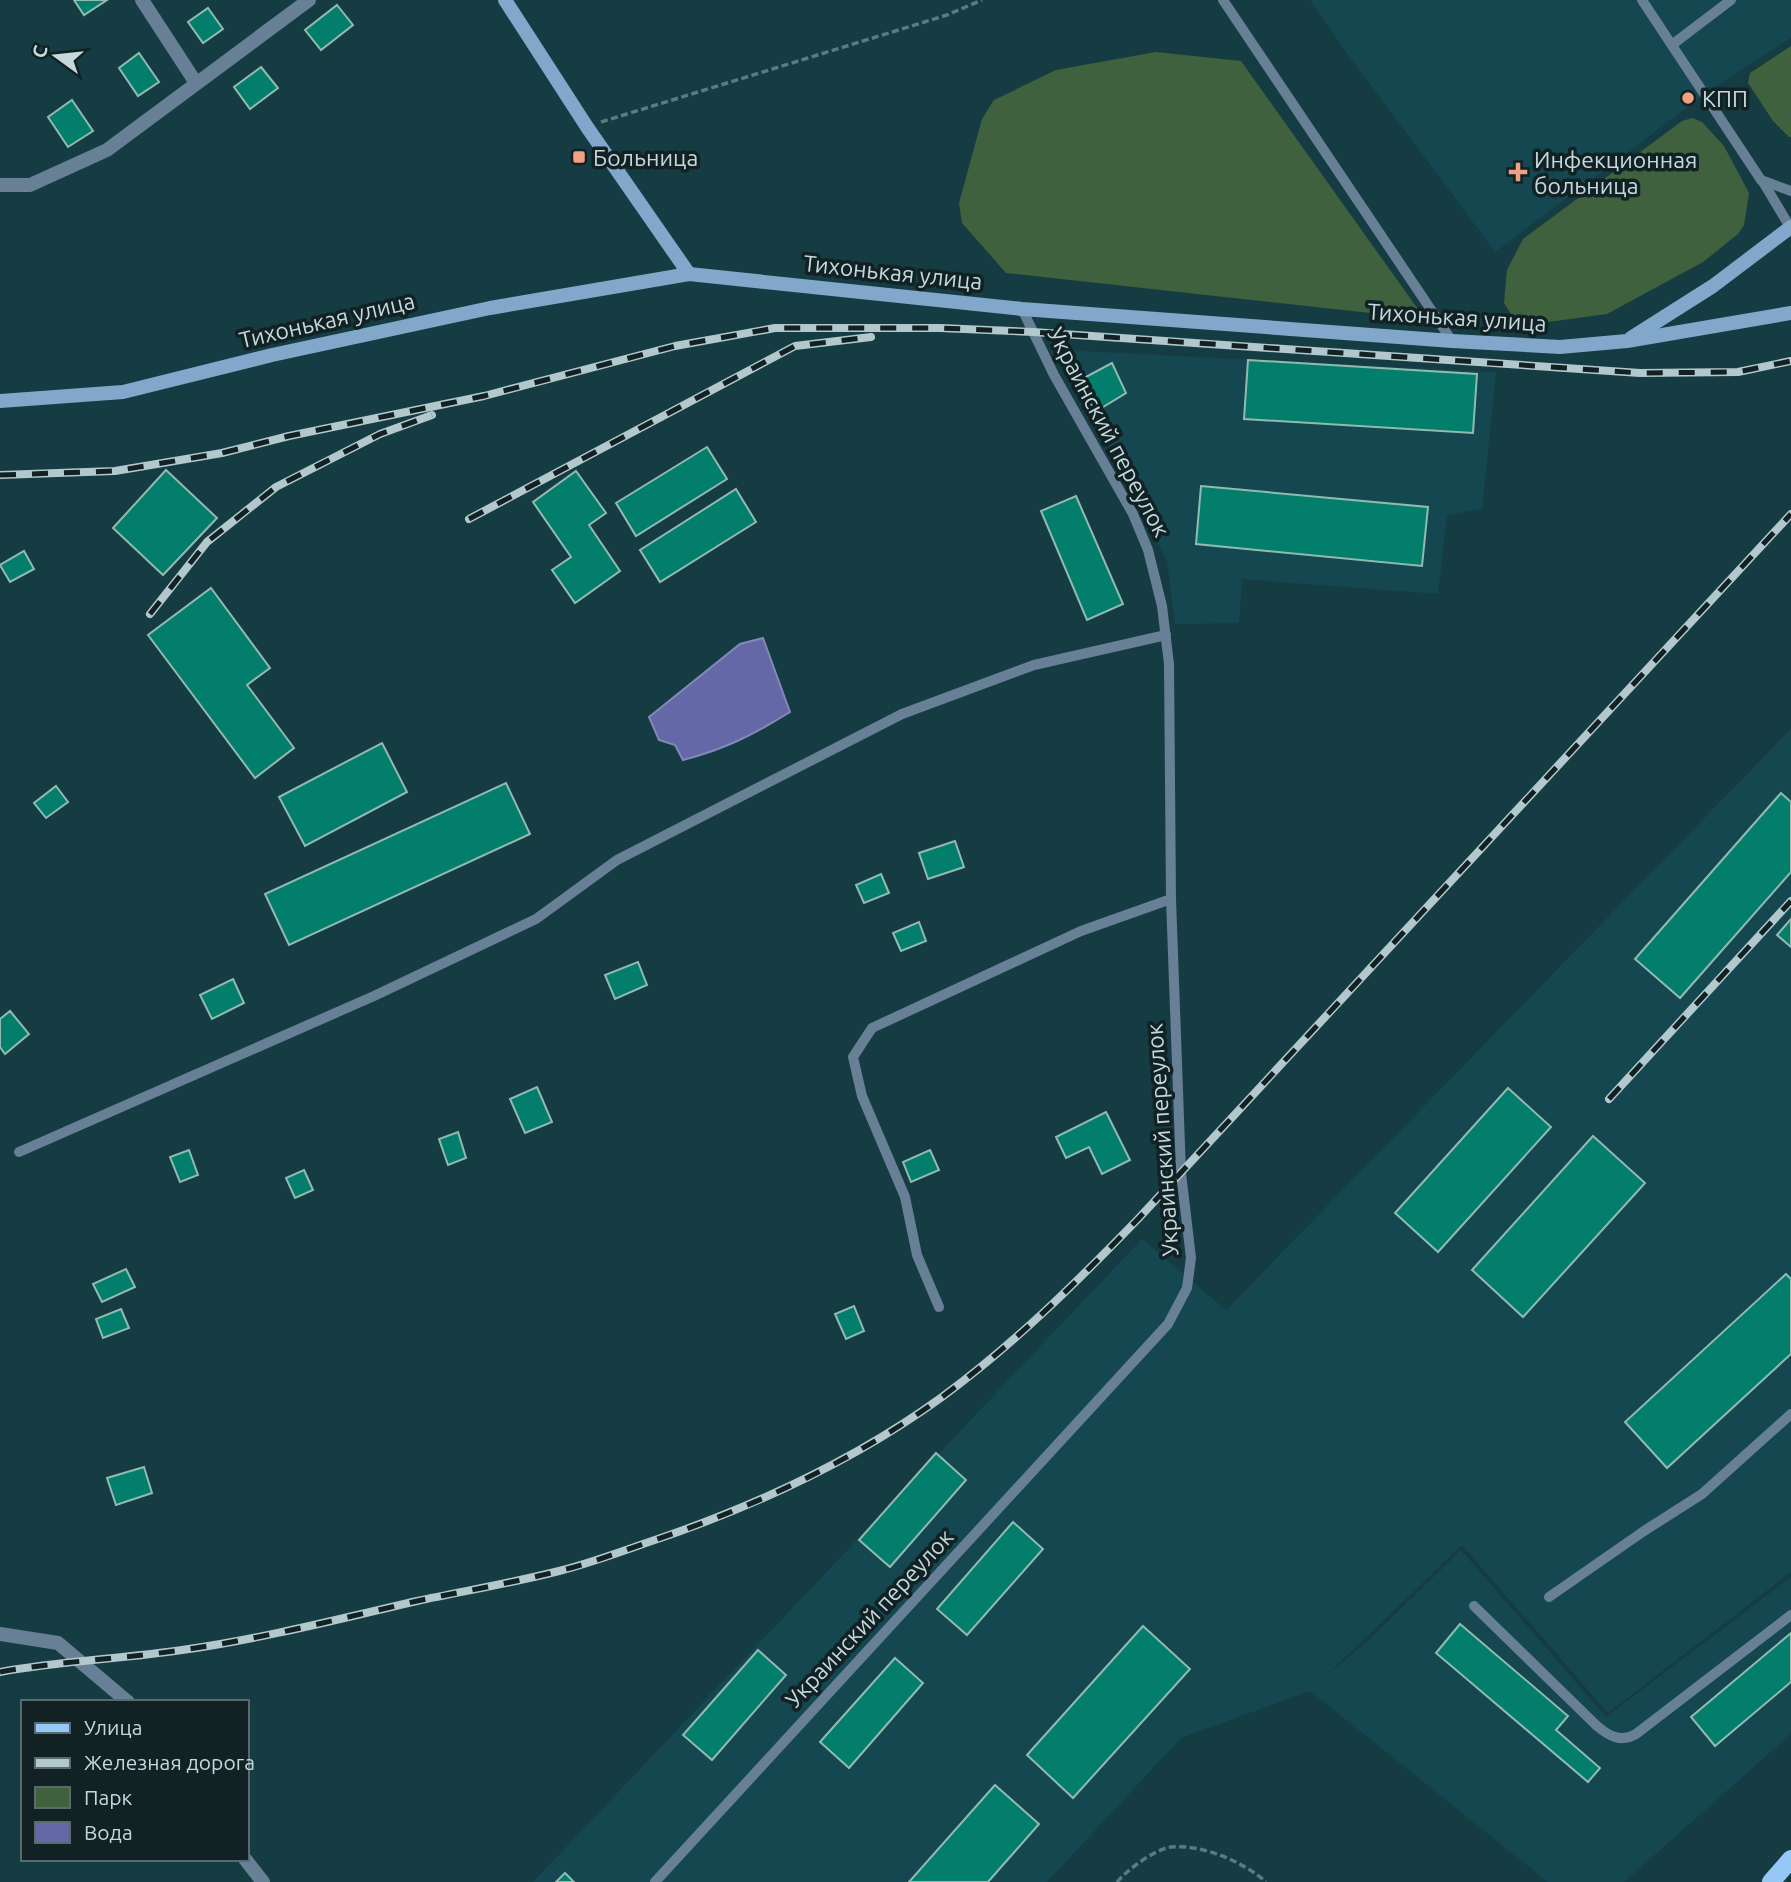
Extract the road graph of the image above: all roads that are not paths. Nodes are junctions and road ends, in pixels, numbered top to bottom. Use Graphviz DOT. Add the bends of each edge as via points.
graph roads {
  1 [pos="142,0"];
  2 [pos="309,0"];
  3 [pos="505,0"];
  4 [pos="1223,0"];
  5 [pos="1642,0"];
  6 [pos="1731,0"];
  7 [pos="1673,44"];
  8 [pos="196,83"];
  9 [pos="1761,180"];
  10 [pos="0,186"];
  11 [pos="1791,191"];
  12 [pos="1791,227"];
  13 [pos="689,274"];
  14 [pos="1022,309"];
  15 [pos="1791,313"];
  16 [pos="1452,341"];
  17 [pos="1627,341"];
  18 [pos="0,401"];
  19 [pos="1166,635"];
  20 [pos="1171,899"];
  21 [pos="19,1152"];
  22 [pos="939,1307"];
  23 [pos="1791,1414"];
  24 [pos="1549,1597"];
  25 [pos="1474,1606"];
  26 [pos="1791,1615"];
  27 [pos="0,1634"];
  28 [pos="126,1700"];
  29 [pos="1791,1859"];
  30 [pos="246,1861"];
  31 [pos="262,1882"];
  32 [pos="655,1882"];
  33 [pos="1771,1882"];
  1 -- 8 [label="street"];
  2 -- 8 [label="street"];
  3 -- 13 [label="street"];
  4 -- 16 [label="lane"];
  5 -- 7 [label="lane"];
  6 -- 7 [label="lane"];
  7 -- 9 [label="lane"];
  8 -- 10 [label="street" via="107,150 30,185"];
  9 -- 11 [label="lane"];
  9 -- 12 [label="lane"];
  12 -- 17 [label="street" via="1713,286"];
  13 -- 14 [label="street, Тихонькая улица"];
  13 -- 18 [label="street, Тихонькая улица" via="476,311 123,392"];
  14 -- 16 [label="street, Тихонькая улица"];
  14 -- 19 [label="lane, Украинский переулок" via="1133,514 1157,579"];
  15 -- 17 [label="street, Тихонькая улица"];
  16 -- 17 [label="street, Тихонькая улица" via="1560,346"];
  19 -- 20 [label="lane, Украинский переулок"];
  19 -- 21 [label="lane" via="1034,665 902,714 617,860 536,919 374,996"];
  20 -- 22 [label="lane" via="1081,931 872,1028 853,1057 862,1096 905,1197 917,1255"];
  20 -- 32 [label="lane, Украинский переулок" via="1181,1173 1191,1258 1187,1288 1178,1307 1168,1324"];
  23 -- 24 [label="lane" via="1702,1494"];
  25 -- 26 [label="lane" via="1597,1726 1621,1738 1636,1734"];
  27 -- 28 [label="street" via="58,1643"];
  29 -- 33 [label="main road"];
  30 -- 31 [label="street"];
}
